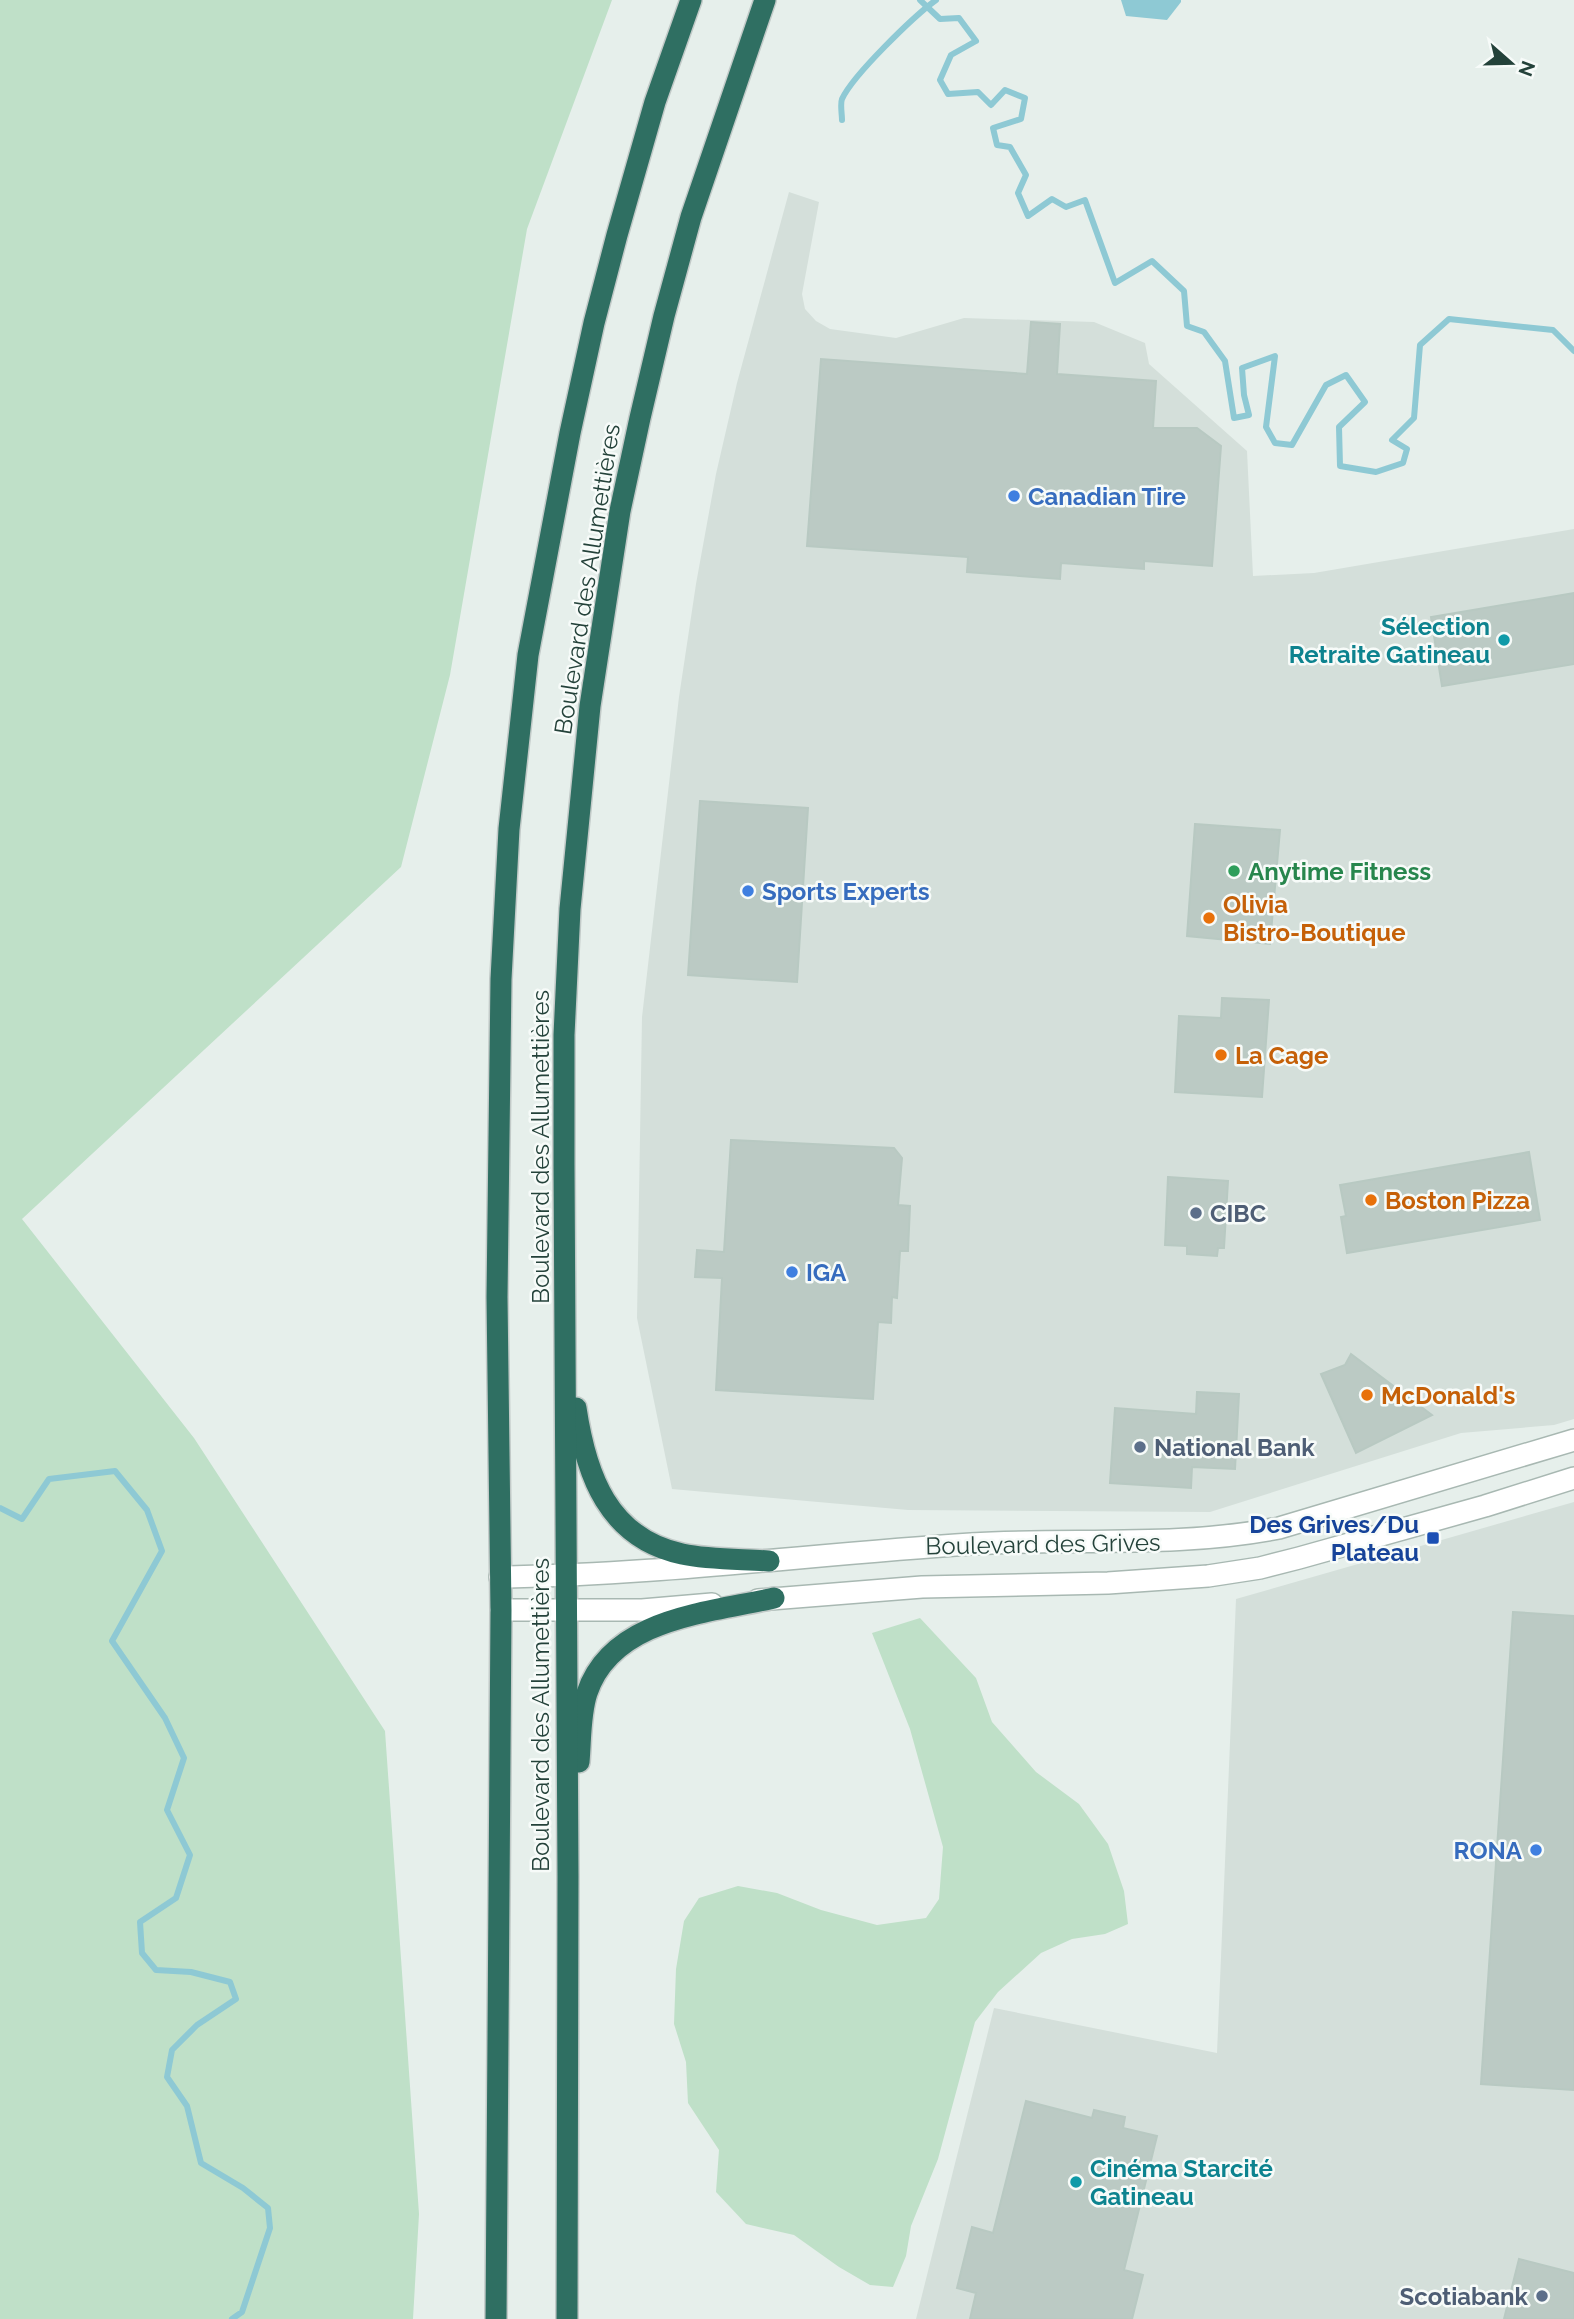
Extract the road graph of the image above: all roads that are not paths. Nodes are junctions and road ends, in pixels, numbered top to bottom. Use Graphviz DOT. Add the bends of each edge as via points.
graph roads {
  1 [pos="691,0"];
  2 [pos="765,0"];
  3 [pos="566,1341"];
  4 [pos="1574,1440"];
  5 [pos="1574,1478"];
  6 [pos="769,1561"];
  7 [pos="500,1577"];
  8 [pos="565,1577"];
  9 [pos="774,1598"];
  10 [pos="501,1610"];
  11 [pos="565,1610"];
  12 [pos="568,1876"];
  13 [pos="496,2319"];
  14 [pos="567,2319"];
  1 -- 7 [label="highway, Boulevard des Allumettières" via="655,102 594,324 527,668 510,817 501,979"];
  2 -- 3 [label="highway, Boulevard des Allumettières" via="691,217 664,316 620,511 604,606 570,909 564,1035"];
  3 -- 6 [label="highway" via="587,1465 610,1509 657,1547 684,1555"];
  3 -- 8 [label="highway, Boulevard des Allumettières"];
  4 -- 6 [label="street, Boulevard des Grives" via="1247,1534 1161,1542 979,1544"];
  5 -- 9 [label="street, Boulevard des Grives" via="1299,1558 1208,1576"];
  6 -- 8 [label="street, Boulevard des Grives"];
  7 -- 8 [label="street, Boulevard des Grives"];
  7 -- 10 [label="highway, Boulevard des Allumettières"];
  8 -- 11 [label="highway, Boulevard des Allumettières"];
  9 -- 11 [label="street, Boulevard des Grives" via="642,1610"];
  9 -- 12 [label="highway" via="654,1626 604,1661 584,1705"];
  10 -- 11 [label="street, Boulevard des Grives"];
  10 -- 13 [label="highway, Boulevard des Allumettières"];
  11 -- 12 [label="highway, Boulevard des Allumettières"];
  12 -- 14 [label="highway, Boulevard des Allumettières"];
}
